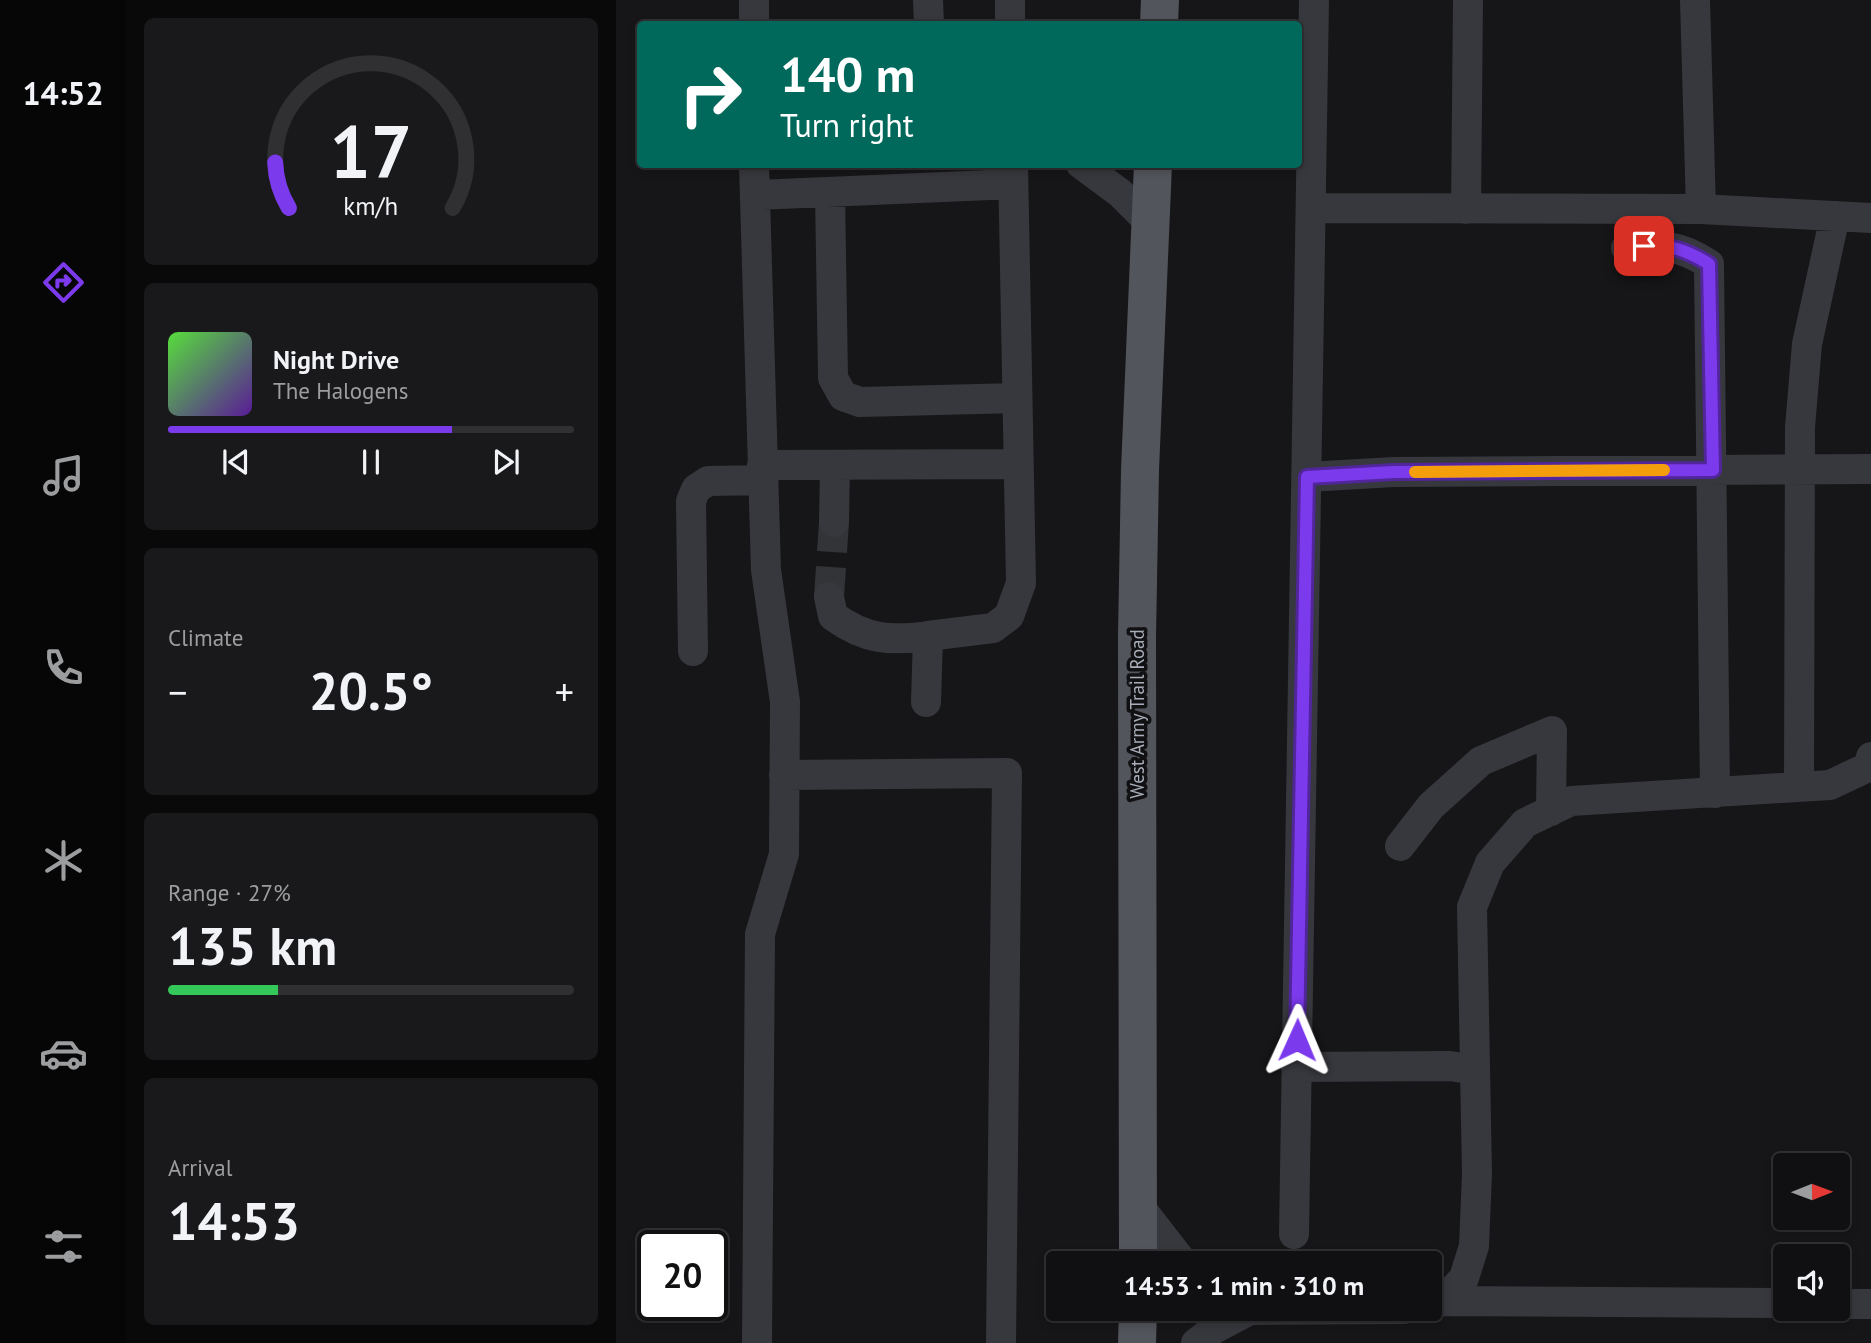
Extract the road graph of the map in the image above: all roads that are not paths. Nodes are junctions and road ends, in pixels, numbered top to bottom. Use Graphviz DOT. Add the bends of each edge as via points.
graph roads {
  1 [pos="754,0"];
  2 [pos="928,0"];
  3 [pos="1010,0"];
  4 [pos="1160,0"];
  5 [pos="1314,0"];
  6 [pos="1468,0"];
  7 [pos="1695,0"];
  8 [pos="754,21"];
  9 [pos="929,21"];
  10 [pos="1010,21"];
  11 [pos="1159,21"];
  12 [pos="754,168"];
  13 [pos="1087,168"];
  14 [pos="1153,168"];
  15 [pos="1013,174"];
  16 [pos="830,192"];
  17 [pos="755,195"];
  18 [pos="1311,208"];
  19 [pos="1466,209"];
  20 [pos="1701,209"];
  21 [pos="1835,216"];
  22 [pos="1871,218"];
  23 [pos="1151,224"];
  24 [pos="1626,248"];
  25 [pos="1017,398"];
  26 [pos="1018,464"];
  27 [pos="835,465"];
  28 [pos="1800,469"];
  29 [pos="1871,469"];
  30 [pos="1713,470"];
  31 [pos="762,473"];
  32 [pos="1307,477"];
  33 [pos="834,522"];
  34 [pos="829,597"];
  35 [pos="929,636"];
  36 [pos="693,651"];
  37 [pos="926,702"];
  38 [pos="1871,757"];
  39 [pos="784,775"];
  40 [pos="1800,788"];
  41 [pos="1715,793"];
  42 [pos="1551,811"];
  43 [pos="1400,846"];
  44 [pos="1296,1066"];
  45 [pos="1475,1070"];
  46 [pos="1139,1206"];
  47 [pos="1294,1234"];
  48 [pos="1138,1251"];
  49 [pos="1174,1251"];
  50 [pos="1442,1297"];
  51 [pos="1442,1302"];
  52 [pos="1773,1303"];
  53 [pos="1850,1304"];
  54 [pos="1871,1304"];
  55 [pos="1138,1321"];
  56 [pos="1229,1321"];
  57 [pos="757,1343"];
  58 [pos="1001,1343"];
  59 [pos="1138,1343"];
  60 [pos="1196,1343"];
  1 -- 8 [label="lane"];
  2 -- 9 [label="lane"];
  3 -- 10 [label="lane"];
  4 -- 11 [label="main road"];
  5 -- 18 [label="lane"];
  6 -- 19 [label="lane"];
  7 -- 20 [label="lane"];
  12 -- 17 [label="lane"];
  13 -- 23 [label="lane" via="1121,193"];
  14 -- 23 [label="main road, West Army Trail Road"];
  15 -- 16 [label="lane"];
  15 -- 25 [label="lane"];
  16 -- 17 [label="lane"];
  16 -- 25 [label="lane" via="832,378 843,396 860,402"];
  17 -- 31 [label="lane"];
  18 -- 19 [label="lane"];
  18 -- 32 [label="lane"];
  19 -- 20 [label="lane"];
  20 -- 21 [label="lane"];
  21 -- 22 [label="lane"];
  21 -- 28 [label="lane" via="1807,344"];
  23 -- 46 [label="main road, West Army Trail Road" via="1137,636"];
  24 -- 30 [label="lane" via="1662,245 1688,251 1709,264"];
  25 -- 26 [label="lane"];
  26 -- 27 [label="lane"];
  26 -- 35 [label="lane" via="1021,583 1009,616 993,628"];
  27 -- 31 [label="lane"];
  27 -- 33 [label="lane"];
  28 -- 29 [label="lane"];
  28 -- 30 [label="lane"];
  28 -- 40 [label="lane"];
  30 -- 32 [label="lane"];
  30 -- 41 [label="lane"];
  31 -- 36 [label="lane" via="708,481 696,489 691,501"];
  31 -- 39 [label="lane" via="765,570 785,702"];
  32 -- 44 [label="lane"];
  34 -- 35 [label="lane" via="833,616 866,634 891,640"];
  35 -- 37 [label="lane"];
  38 -- 40 [label="lane" via="1868,767 1830,785"];
  39 -- 57 [label="lane" via="784,854 760,934"];
  39 -- 58 [label="lane" via="1007,773"];
  40 -- 41 [label="lane"];
  41 -- 42 [label="lane" via="1571,801"];
  42 -- 43 [label="lane" via="1552,731 1481,761 1430,806"];
  42 -- 45 [label="lane" via="1525,823 1490,863 1472,907"];
  44 -- 45 [label="lane"];
  44 -- 47 [label="lane"];
  45 -- 50 [label="lane" via="1474,1246 1464,1278"];
  46 -- 48 [label="main road, West Army Trail Road"];
  46 -- 49 [label="lane"];
  51 -- 52 [label="lane"];
  53 -- 54 [label="lane"];
  55 -- 59 [label="main road"];
  56 -- 60 [label="lane"];
}
